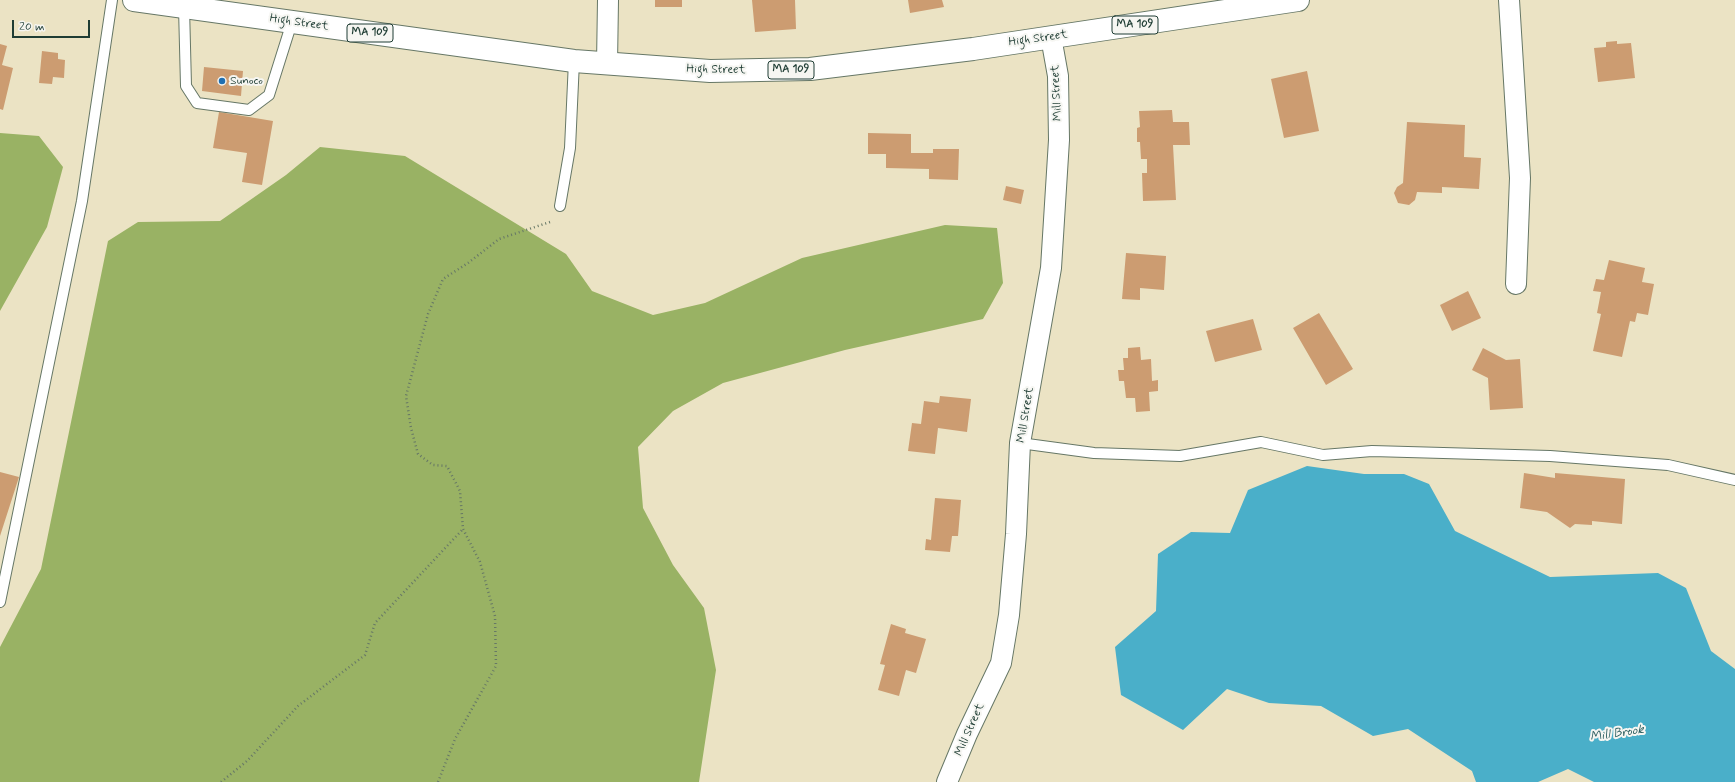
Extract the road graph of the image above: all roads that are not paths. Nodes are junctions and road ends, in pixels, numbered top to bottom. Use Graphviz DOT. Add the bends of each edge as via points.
graph roads {
  1 [pos="112,0"];
  2 [pos="134,0"];
  3 [pos="608,0"];
  4 [pos="1298,0"];
  5 [pos="1509,0"];
  6 [pos="184,7"];
  7 [pos="292,22"];
  8 [pos="1051,37"];
  9 [pos="574,61"];
  10 [pos="607,64"];
  11 [pos="560,206"];
  12 [pos="1516,284"];
  13 [pos="1020,443"];
  14 [pos="1735,480"];
  15 [pos="0,602"];
  16 [pos="947,782"];
  1 -- 15 [label="lane" via="82,201"];
  2 -- 6 [label="main road, High Street / MA 109"];
  3 -- 10 [label="street"];
  4 -- 8 [label="main road, High Street / MA 109"];
  5 -- 12 [label="street" via="1520,178"];
  6 -- 7 [label="main road, High Street / MA 109"];
  6 -- 7 [label="lane" via="186,86 197,104 249,110 269,96"];
  7 -- 9 [label="main road, High Street / MA 109"];
  8 -- 10 [label="main road, High Street / MA 109" via="810,69 710,71"];
  8 -- 13 [label="street, Mill Street" via="1058,76 1059,140 1051,268"];
  9 -- 10 [label="main road, High Street / MA 109"];
  9 -- 11 [label="lane" via="570,148"];
  13 -- 14 [label="lane" via="1094,453 1180,456 1261,442 1323,455 1372,451 1550,456 1668,465"];
  13 -- 16 [label="street, Mill Street" via="1010,615 1001,663"];
}
